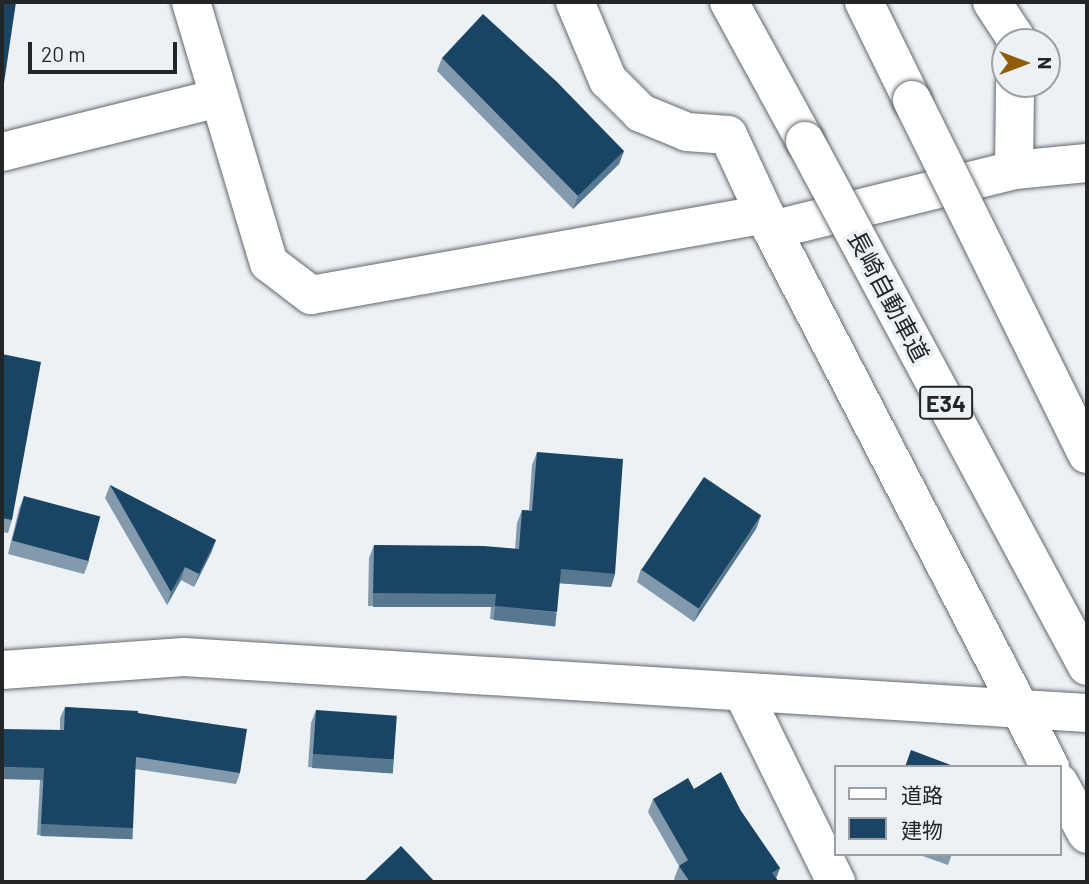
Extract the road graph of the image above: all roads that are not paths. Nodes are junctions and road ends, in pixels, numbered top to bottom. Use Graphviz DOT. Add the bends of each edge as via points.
graph roads {
  1 [pos="191,2"];
  2 [pos="575,2"];
  3 [pos="729,2"];
  4 [pos="864,2"];
  5 [pos="992,2"];
  6 [pos="1009,28"];
  7 [pos="219,97"];
  8 [pos="1015,98"];
  9 [pos="2,152"];
  10 [pos="1087,163"];
  11 [pos="1014,170"];
  12 [pos="768,222"];
  13 [pos="1087,454"];
  14 [pos="1087,666"];
  15 [pos="2,670"];
  16 [pos="743,693"];
  17 [pos="1019,710"];
  18 [pos="1087,713"];
  19 [pos="1049,765"];
  20 [pos="1061,787"];
  21 [pos="1087,834"];
  22 [pos="836,882"];
  1 -- 7 [label="main road"];
  2 -- 12 [label="main road" via="608,80 641,113 687,132 729,135"];
  3 -- 14 [label="main road, 長崎自動車道 / E34, bridge"];
  4 -- 13 [label="main road, bridge"];
  5 -- 6 [label="main road"];
  7 -- 9 [label="main road"];
  7 -- 12 [label="main road" via="269,263 311,295"];
  8 -- 11 [label="main road"];
  10 -- 11 [label="main road"];
  11 -- 12 [label="main road"];
  12 -- 17 [label="main road"];
  15 -- 16 [label="main road" via="184,657"];
  16 -- 17 [label="main road"];
  16 -- 22 [label="main road"];
  17 -- 18 [label="main road"];
  17 -- 19 [label="main road"];
  20 -- 21 [label="main road"];
}
